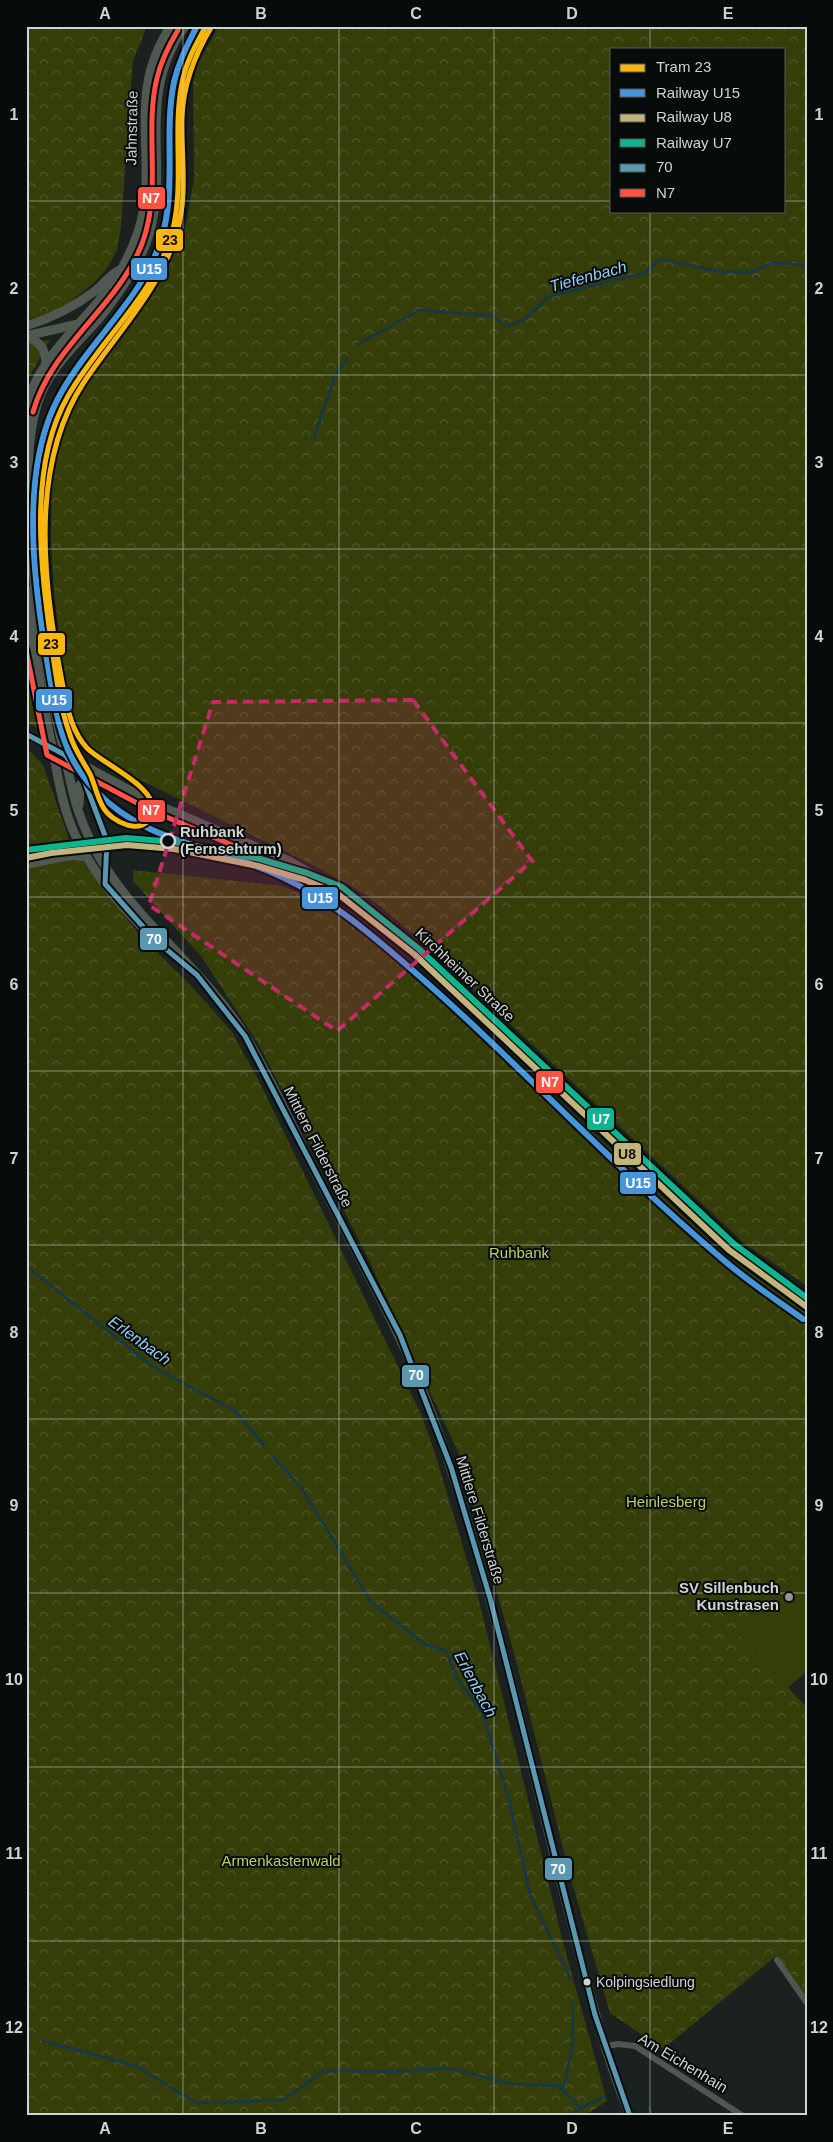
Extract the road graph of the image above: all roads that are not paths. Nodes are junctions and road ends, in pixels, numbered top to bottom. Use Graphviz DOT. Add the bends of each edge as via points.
graph roads {
  1 [pos="171,26"];
  2 [pos="185,26"];
  3 [pos="122,269"];
  4 [pos="104,313"];
  5 [pos="78,324"];
  6 [pos="26,326"];
  7 [pos="27,336"];
  8 [pos="46,362"];
  9 [pos="26,410"];
  10 [pos="26,589"];
  11 [pos="26,734"];
  12 [pos="52,749"];
  13 [pos="65,755"];
  14 [pos="100,775"];
  15 [pos="78,810"];
  16 [pos="88,858"];
  17 [pos="26,866"];
  18 [pos="106,869"];
  19 [pos="197,974"];
  20 [pos="807,1299"];
  21 [pos="777,1960"];
  22 [pos="807,2003"];
  23 [pos="606,2046"];
  24 [pos="630,2116"];
  25 [pos="743,2116"];
  1 -- 3 [label="main road, Jahnstraße" via="160,44 147,80 143,208 138,233"];
  2 -- 4 [label="main road, Jahnstraße" via="166,58 157,89 156,186 150,230 133,269"];
  3 -- 5 [label="main road"];
  3 -- 6 [label="main road" via="110,274 98,288 66,311"];
  4 -- 5 [label="main road"];
  4 -- 13 [label="main road, Mittlere Filderstraße" via="48,378 37,403 31,433 28,490 36,608 42,652"];
  5 -- 7 [label="main road"];
  5 -- 8 [label="main road"];
  7 -- 8 [label="main road" via="39,342"];
  8 -- 9 [label="main road"];
  10 -- 12 [label="main road, Mittlere Filderstraße"];
  11 -- 12 [label="main road, Kirchheimer Straße"];
  12 -- 13 [label="main road, Kirchheimer Straße"];
  12 -- 16 [label="main road, Mittlere Filderstraße" via="64,806 74,834"];
  13 -- 14 [label="main road, Kirchheimer Straße"];
  13 -- 15 [label="main road, Mittlere Filderstraße"];
  14 -- 15 [label="main road" via="88,777 80,785"];
  14 -- 20 [label="main road, Kirchheimer Straße" via="169,810 289,861 361,903 419,949 733,1244"];
  15 -- 18 [label="main road, Mittlere Filderstraße"];
  16 -- 17 [label="street" via="70,857"];
  16 -- 18 [label="main road"];
  16 -- 19 [label="main road, Mittlere Filderstraße" via="126,910"];
  18 -- 19 [label="main road, Mittlere Filderstraße" via="157,932"];
  19 -- 23 [label="main road, Mittlere Filderstraße" via="245,1036 400,1335 431,1411 490,1598 592,2007"];
  21 -- 22 [label="street"];
  23 -- 24 [label="main road, Mittlere Filderstraße"];
  23 -- 25 [label="street, Am Eichenhain" via="635,2046"];
}
